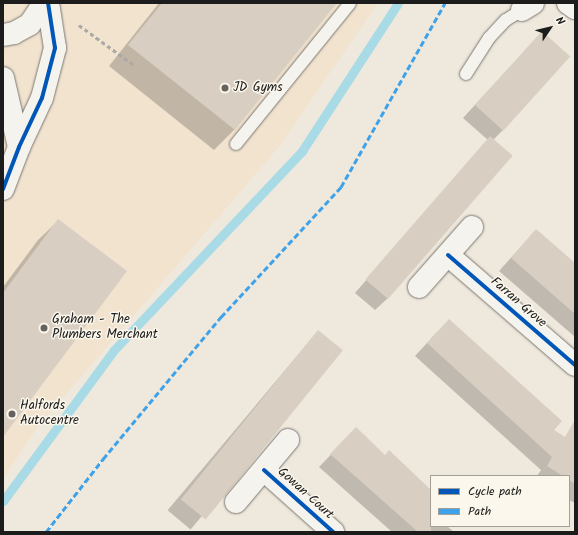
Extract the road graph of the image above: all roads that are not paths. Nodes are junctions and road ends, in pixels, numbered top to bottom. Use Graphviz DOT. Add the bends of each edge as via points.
graph roads {
  1 [pos="350,3"];
  2 [pos="568,3"];
  3 [pos="527,6"];
  4 [pos="575,8"];
  5 [pos="48,9"];
  6 [pos="3,34"];
  7 [pos="466,74"];
  8 [pos="3,78"];
  9 [pos="236,144"];
  10 [pos="18,147"];
  11 [pos="3,189"];
  12 [pos="472,227"];
  13 [pos="448,255"];
  14 [pos="419,287"];
  15 [pos="575,365"];
  16 [pos="288,440"];
  17 [pos="264,470"];
  18 [pos="236,502"];
  19 [pos="333,532"];
  1 -- 9 [label="lane"];
  2 -- 4 [label="street"];
  3 -- 7 [label="lane" via="506,20 488,38"];
  5 -- 6 [label="street" via="14,33"];
  5 -- 10 [label="street" via="55,48 42,98"];
  8 -- 10 [label="street"];
  10 -- 11 [label="street"];
  12 -- 13 [label="street"];
  13 -- 14 [label="street"];
  13 -- 15 [label="street, Farran Grove"];
  16 -- 17 [label="street"];
  17 -- 18 [label="street"];
  17 -- 19 [label="street, Gowan Court"];
}
